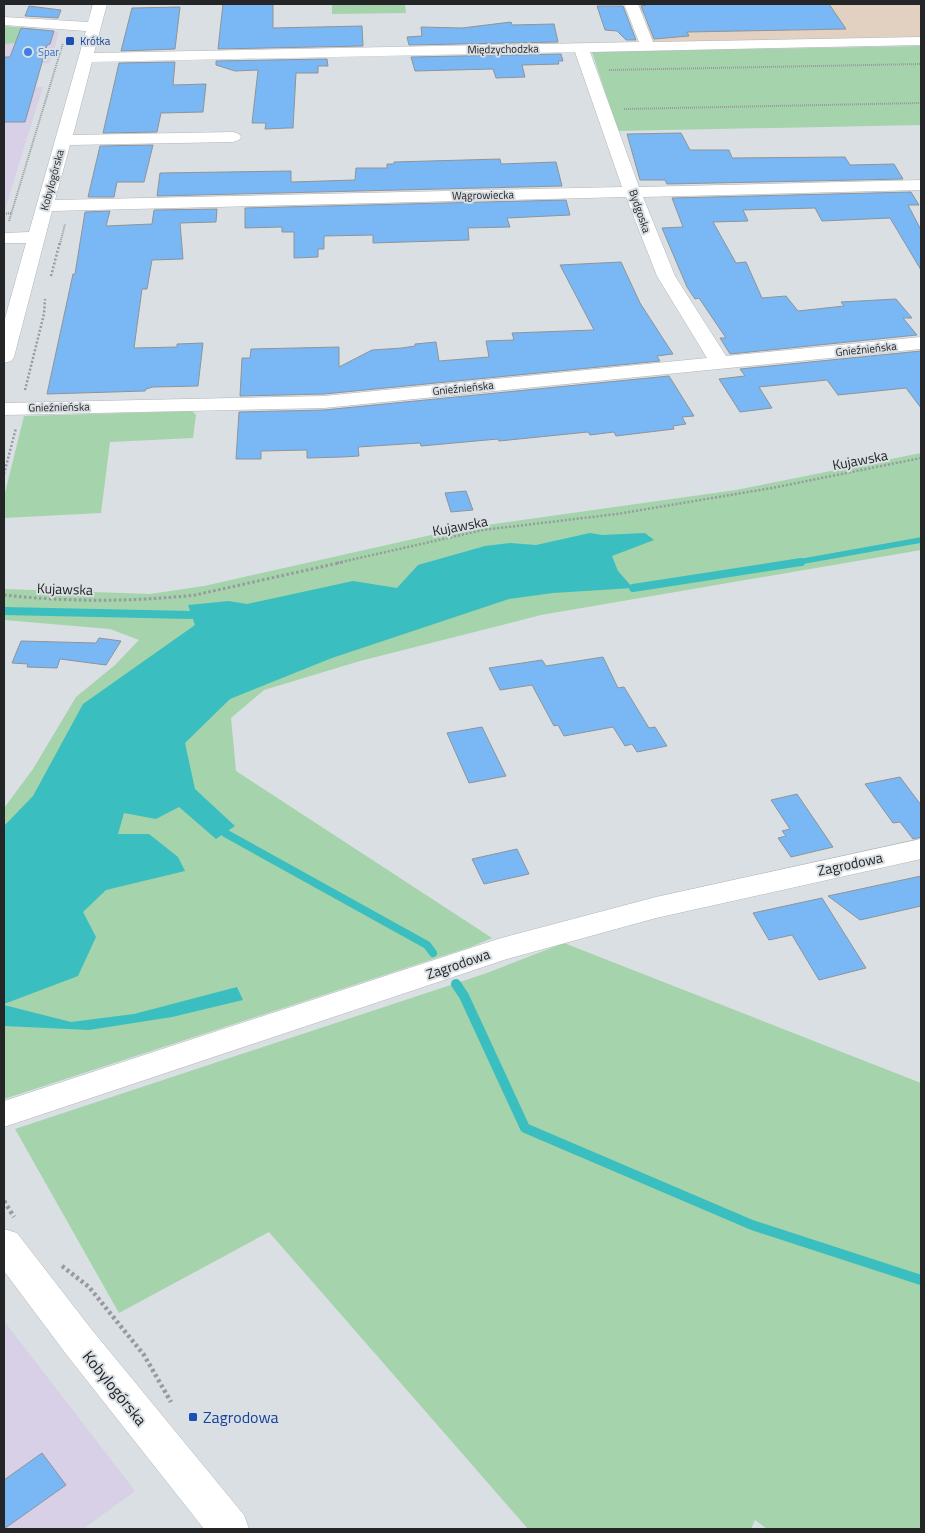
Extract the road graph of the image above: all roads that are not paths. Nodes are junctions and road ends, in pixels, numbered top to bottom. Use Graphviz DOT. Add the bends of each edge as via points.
graph roads {
  1 [pos="100,4"];
  2 [pos="630,4"];
  3 [pos="4,21"];
  4 [pos="93,27"];
  5 [pos="921,41"];
  6 [pos="648,46"];
  7 [pos="580,48"];
  8 [pos="85,58"];
  9 [pos="233,137"];
  10 [pos="62,140"];
  11 [pos="921,185"];
  12 [pos="633,192"];
  13 [pos="44,206"];
  14 [pos="6,232"];
  15 [pos="36,238"];
  16 [pos="921,343"];
  17 [pos="4,357"];
  18 [pos="721,364"];
  19 [pos="12,408"];
  20 [pos="921,849"];
  21 [pos="4,1114"];
  22 [pos="4,1244"];
  23 [pos="229,1529"];
  1 -- 4 [label="street, Kobylogórska"];
  2 -- 6 [label="street"];
  3 -- 4 [label="street"];
  4 -- 8 [label="street, Kobylogórska"];
  5 -- 6 [label="street, Międzychodzka"];
  6 -- 7 [label="street, Międzychodzka"];
  7 -- 8 [label="street, Międzychodzka"];
  7 -- 12 [label="street, Bydgoska"];
  8 -- 10 [label="street, Kobylogórska"];
  9 -- 10 [label="street"];
  10 -- 13 [label="street, Kobylogórska"];
  11 -- 12 [label="street, Wągrowiecka"];
  12 -- 13 [label="street, Wągrowiecka"];
  12 -- 18 [label="street, Bydgoska" via="666,276"];
  13 -- 15 [label="street, Kobylogórska"];
  14 -- 15 [label="street"];
  15 -- 17 [label="street, Kobylogórska"];
  16 -- 18 [label="street, Gnieźnieńska"];
  18 -- 19 [label="street, Gnieźnieńska" via="324,402"];
  20 -- 21 [label="street, Zagrodowa" via="554,933"];
  22 -- 23 [label="street, Kobylogórska"];
}
